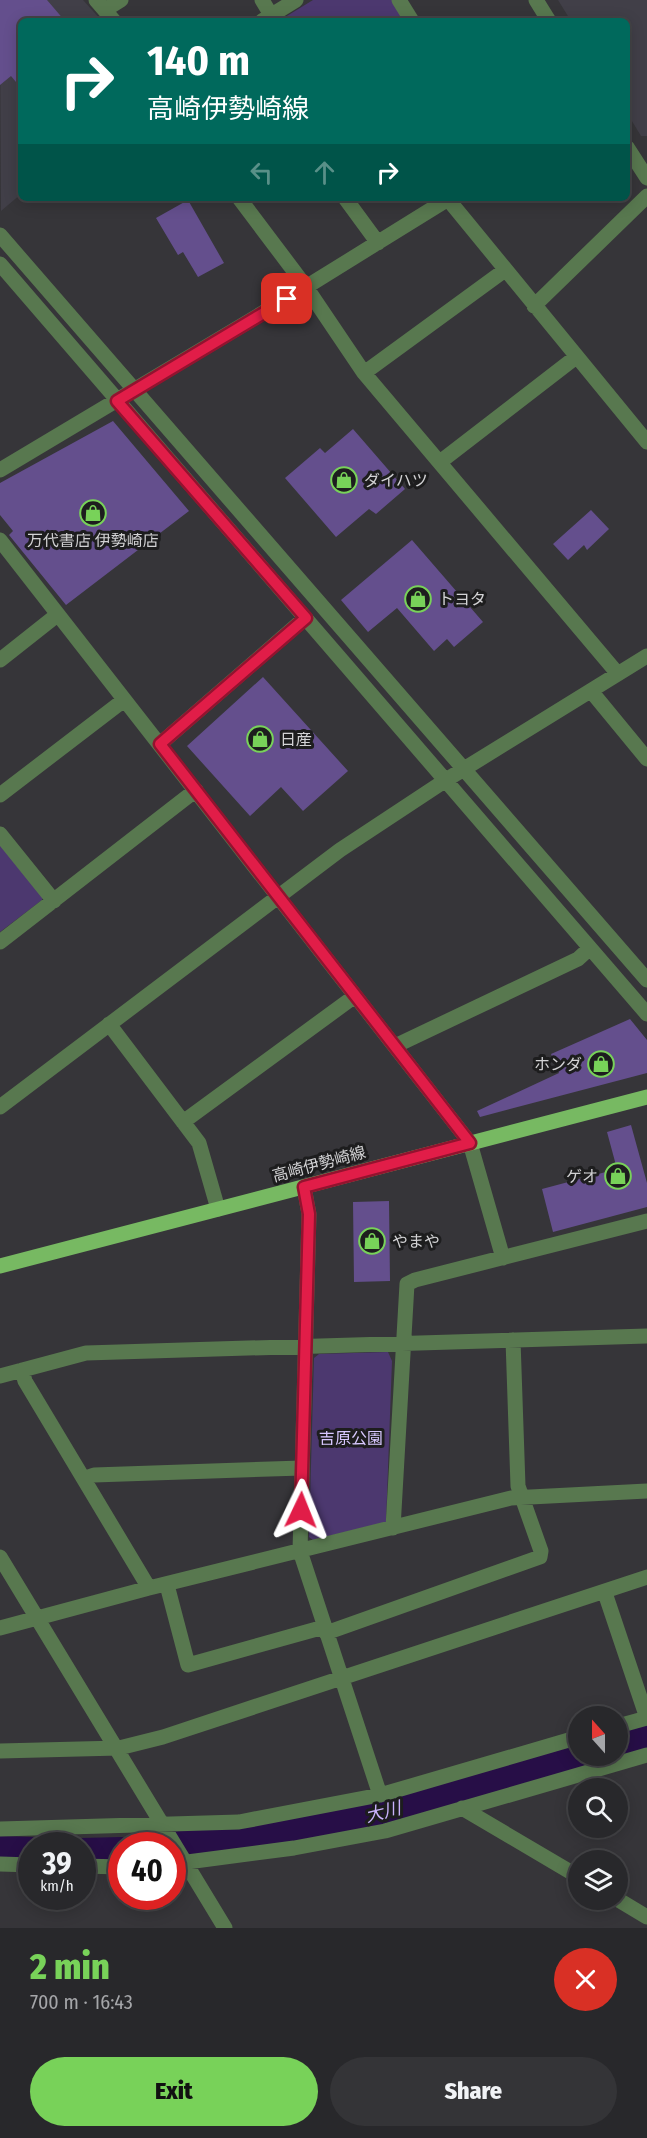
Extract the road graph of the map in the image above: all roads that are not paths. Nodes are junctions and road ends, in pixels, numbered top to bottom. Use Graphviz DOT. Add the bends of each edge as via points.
graph roads {
  1 [pos="121,0"];
  2 [pos="262,0"];
  3 [pos="296,0"];
  4 [pos="399,0"];
  5 [pos="536,0"];
  6 [pos="105,10"];
  7 [pos="266,18"];
  8 [pos="410,18"];
  9 [pos="547,18"];
  10 [pos="642,158"];
  11 [pos="647,178"];
  12 [pos="647,196"];
  13 [pos="241,201"];
  14 [pos="347,201"];
  15 [pos="442,201"];
  16 [pos="449,201"];
  17 [pos="0,235"];
  18 [pos="378,243"];
  19 [pos="0,264"];
  20 [pos="506,270"];
  21 [pos="306,287"];
  22 [pos="534,306"];
  23 [pos="576,357"];
  24 [pos="364,373"];
  25 [pos="134,390"];
  26 [pos="117,401"];
  27 [pos="647,442"];
  28 [pos="440,462"];
  29 [pos="0,470"];
  30 [pos="0,540"];
  31 [pos="57,615"];
  32 [pos="306,618"];
  33 [pos="647,656"];
  34 [pos="0,660"];
  35 [pos="618,674"];
  36 [pos="591,691"];
  37 [pos="124,700"];
  38 [pos="160,744"];
  39 [pos="647,759"];
  40 [pos="463,770"];
  41 [pos="446,780"];
  42 [pos="196,790"];
  43 [pos="0,795"];
  44 [pos="0,834"];
  45 [pos="278,896"];
  46 [pos="54,901"];
  47 [pos="0,942"];
  48 [pos="590,948"];
  49 [pos="647,980"];
  50 [pos="355,996"];
  51 [pos="647,1014"];
  52 [pos="109,1024"];
  53 [pos="394,1046"];
  54 [pos="647,1097"];
  55 [pos="0,1107"];
  56 [pos="183,1122"];
  57 [pos="470,1143"];
  58 [pos="304,1187"];
  59 [pos="218,1209"];
  60 [pos="647,1221"];
  61 [pos="503,1258"];
  62 [pos="0,1266"];
  63 [pos="647,1336"];
  64 [pos="513,1340"];
  65 [pos="404,1343"];
  66 [pos="306,1347"];
  67 [pos="22,1370"];
  68 [pos="0,1376"];
  69 [pos="302,1468"];
  70 [pos="85,1478"];
  71 [pos="647,1491"];
  72 [pos="522,1497"];
  73 [pos="393,1528"];
  74 [pos="300,1551"];
  75 [pos="0,1557"];
  76 [pos="647,1577"];
  77 [pos="167,1585"];
  78 [pos="149,1588"];
  79 [pos="604,1593"];
  80 [pos="39,1619"];
  81 [pos="0,1628"];
  82 [pos="325,1630"];
  83 [pos="342,1679"];
  84 [pos="647,1718"];
  85 [pos="628,1723"];
  86 [pos="568,1740"];
  87 [pos="119,1748"];
  88 [pos="0,1751"];
  89 [pos="647,1755"];
  90 [pos="380,1795"];
  91 [pos="462,1808"];
  92 [pos="163,1827"];
  93 [pos="0,1829"];
  94 [pos="165,1832"];
  95 [pos="186,1861"];
  96 [pos="0,1864"];
  97 [pos="18,1865"];
  98 [pos="186,1871"];
  99 [pos="568,1871"];
  100 [pos="628,1906"];
  101 [pos="647,1917"];
  102 [pos="225,1928"];
  1 -- 6 [label="street"];
  2 -- 7 [label="street"];
  3 -- 7 [label="street"];
  4 -- 8 [label="street"];
  5 -- 9 [label="street"];
  10 -- 11 [label="street"];
  12 -- 22 [label="street"];
  13 -- 21 [label="street"];
  14 -- 18 [label="street"];
  15 -- 18 [label="street"];
  16 -- 20 [label="street"];
  17 -- 25 [label="street"];
  18 -- 21 [label="street"];
  19 -- 26 [label="street"];
  20 -- 22 [label="street"];
  20 -- 24 [label="street"];
  21 -- 24 [label="street"];
  21 -- 25 [label="street"];
  22 -- 23 [label="street"];
  23 -- 27 [label="street"];
  23 -- 28 [label="street"];
  24 -- 28 [label="street"];
  25 -- 26 [label="street"];
  25 -- 40 [label="street"];
  26 -- 29 [label="street"];
  26 -- 32 [label="street"];
  28 -- 35 [label="street"];
  30 -- 31 [label="street"];
  31 -- 34 [label="street"];
  31 -- 37 [label="street"];
  32 -- 38 [label="street"];
  32 -- 41 [label="street"];
  33 -- 35 [label="street"];
  35 -- 36 [label="street"];
  36 -- 39 [label="street"];
  36 -- 40 [label="street"];
  37 -- 38 [label="street"];
  37 -- 43 [label="street"];
  38 -- 42 [label="street"];
  40 -- 41 [label="street"];
  40 -- 49 [label="street"];
  41 -- 45 [label="street"];
  41 -- 48 [label="street"];
  42 -- 45 [label="street"];
  42 -- 46 [label="street"];
  44 -- 46 [label="street"];
  45 -- 50 [label="street"];
  45 -- 52 [label="street"];
  46 -- 47 [label="street"];
  48 -- 51 [label="street"];
  48 -- 53 [label="street" via="578,959"];
  50 -- 53 [label="street"];
  50 -- 56 [label="street"];
  52 -- 55 [label="street"];
  52 -- 56 [label="street"];
  53 -- 57 [label="street"];
  54 -- 57 [label="main road, 高崎伊勢崎線"];
  56 -- 59 [label="street" via="203,1152"];
  57 -- 58 [label="main road, 高崎伊勢崎線"];
  57 -- 61 [label="street"];
  58 -- 59 [label="main road, 高崎伊勢崎線"];
  58 -- 66 [label="street" via="309,1214"];
  59 -- 62 [label="main road, 高崎伊勢崎線"];
  60 -- 61 [label="street"];
  61 -- 65 [label="street" via="407,1284"];
  63 -- 64 [label="street"];
  64 -- 65 [label="street"];
  64 -- 72 [label="street" via="518,1486"];
  65 -- 66 [label="street"];
  65 -- 73 [label="street"];
  66 -- 67 [label="street" via="86,1353"];
  66 -- 69 [label="street"];
  67 -- 68 [label="street"];
  67 -- 70 [label="street"];
  69 -- 70 [label="street"];
  69 -- 74 [label="street"];
  70 -- 78 [label="street"];
  71 -- 72 [label="street"];
  72 -- 73 [label="street"];
  72 -- 82 [label="street" via="540,1557"];
  73 -- 74 [label="street"];
  74 -- 77 [label="street"];
  74 -- 82 [label="street"];
  75 -- 80 [label="street"];
  76 -- 79 [label="street"];
  77 -- 78 [label="street"];
  77 -- 82 [label="street" via="188,1665"];
  78 -- 80 [label="street"];
  79 -- 83 [label="street"];
  79 -- 84 [label="street"];
  80 -- 81 [label="street"];
  80 -- 87 [label="street"];
  82 -- 83 [label="street"];
  83 -- 87 [label="street"];
  83 -- 90 [label="street"];
  84 -- 85 [label="street"];
  86 -- 90 [label="street"];
  87 -- 88 [label="street"];
  87 -- 92 [label="street"];
  89 -- 91 [label="street"];
  90 -- 92 [label="street" via="238,1822"];
  91 -- 95 [label="street" via="343,1840"];
  91 -- 99 [label="street"];
  92 -- 93 [label="street"];
  92 -- 94 [label="street"];
  96 -- 97 [label="street"];
  98 -- 102 [label="street"];
  100 -- 101 [label="street"];
}
